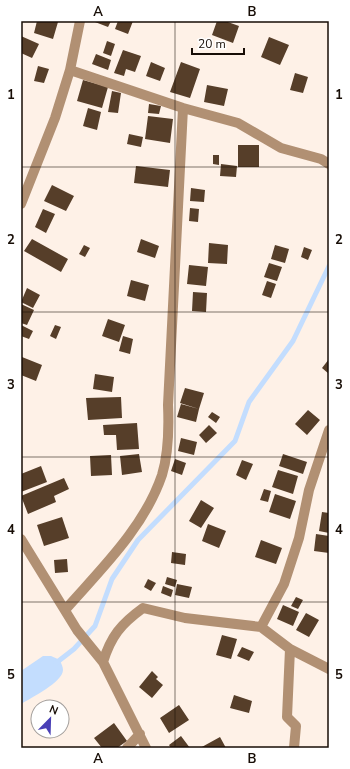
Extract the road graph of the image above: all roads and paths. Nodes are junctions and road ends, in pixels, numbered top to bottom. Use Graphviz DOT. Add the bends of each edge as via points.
graph roads {
  1 [pos="80,21"];
  2 [pos="70,70"];
  3 [pos="183,108"];
  4 [pos="329,164"];
  5 [pos="21,204"];
  6 [pos="329,430"];
  7 [pos="21,539"];
  8 [pos="65,610"];
  9 [pos="261,627"];
  10 [pos="290,649"];
  11 [pos="102,662"];
  12 [pos="329,669"];
  13 [pos="140,734"];
  14 [pos="127,748"];
  15 [pos="146,748"];
  16 [pos="294,748"];
  1 -- 2 [label="street"];
  2 -- 3 [label="street"];
  2 -- 5 [label="street" via="55,118"];
  3 -- 4 [label="street" via="238,123 281,148 321,159"];
  3 -- 8 [label="street" via="168,405 169,436 162,474 124,543"];
  6 -- 9 [label="street" via="309,490 299,538 284,584"];
  7 -- 8 [label="street"];
  8 -- 11 [label="street"];
  9 -- 10 [label="street"];
  9 -- 11 [label="street" via="185,618 142,608 125,620 108,645"];
  10 -- 12 [label="street"];
  10 -- 16 [label="street" via="287,717 296,726"];
  11 -- 13 [label="street"];
  13 -- 14 [label="street"];
  13 -- 15 [label="street"];
}
